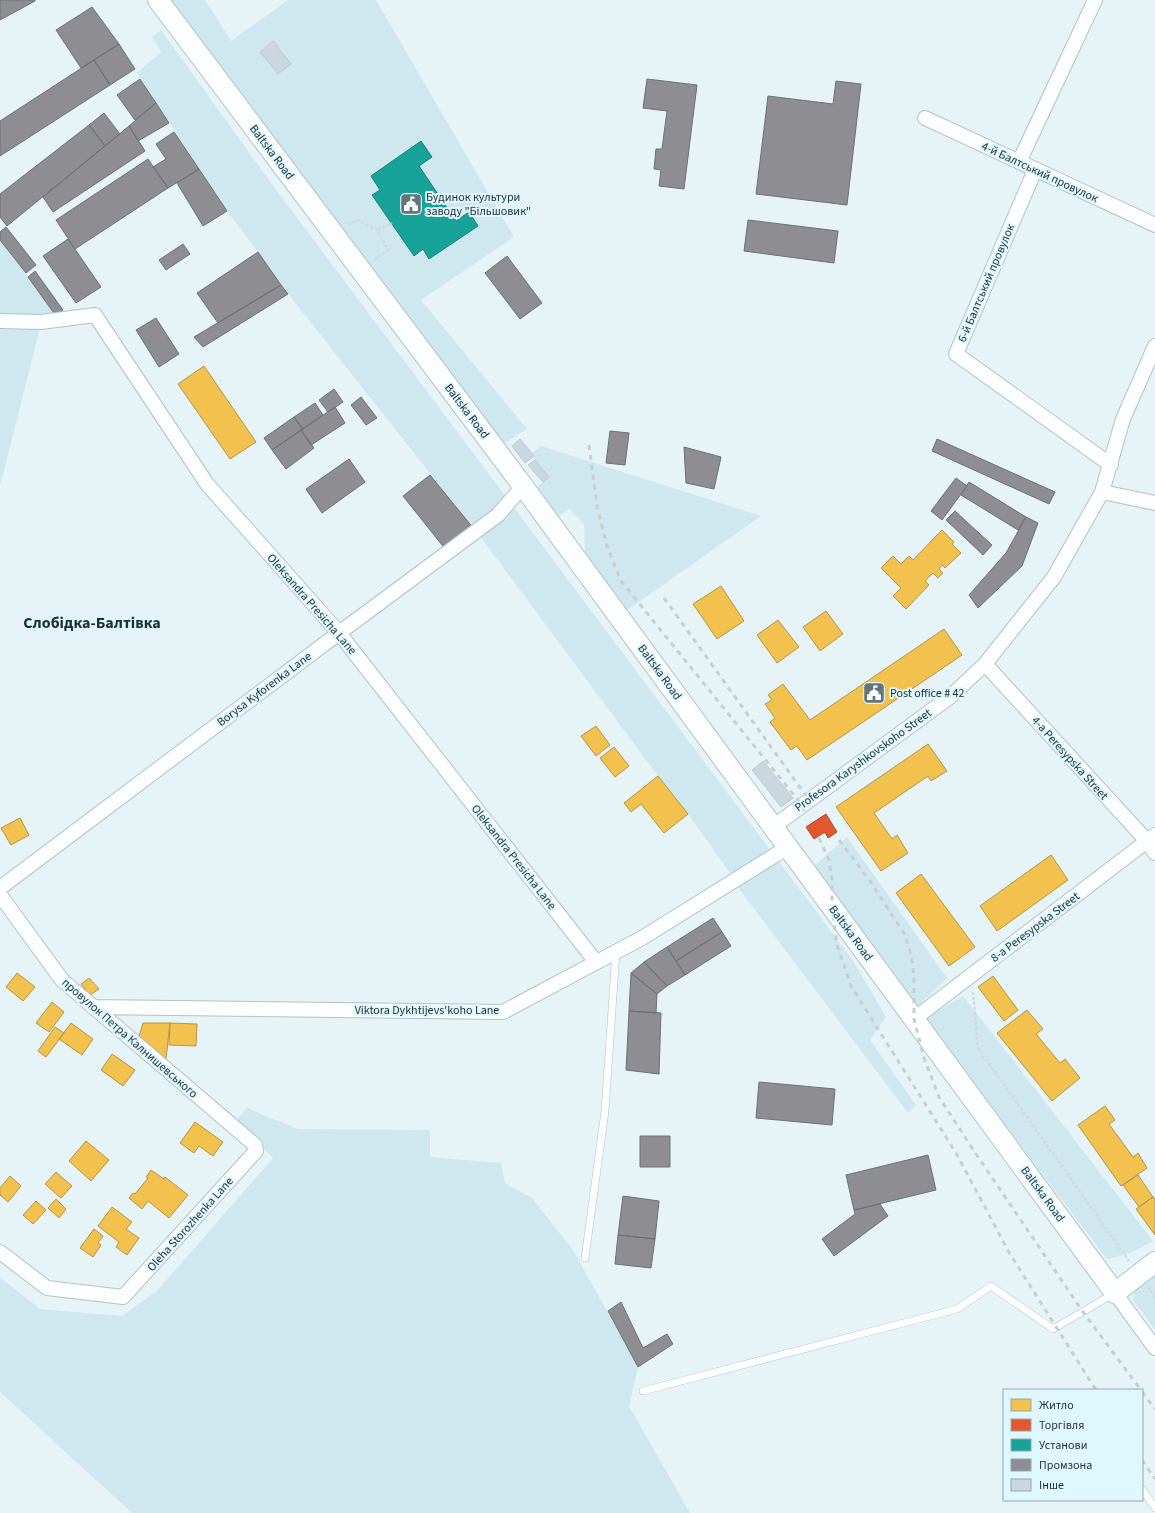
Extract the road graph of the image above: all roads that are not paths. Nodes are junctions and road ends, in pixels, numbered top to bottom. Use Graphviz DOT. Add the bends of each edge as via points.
graph roads {
  1 [pos="158,0"];
  2 [pos="1096,0"];
  3 [pos="925,118"];
  4 [pos="1019,162"];
  5 [pos="1035,170"];
  6 [pos="1155,225"];
  7 [pos="0,321"];
  8 [pos="1155,346"];
  9 [pos="1111,465"];
  10 [pos="523,486"];
  11 [pos="1102,492"];
  12 [pos="1155,503"];
  13 [pos="339,633"];
  14 [pos="985,664"];
  15 [pos="773,827"];
  16 [pos="1151,838"];
  17 [pos="788,846"];
  18 [pos="1155,853"];
  19 [pos="0,888"];
  20 [pos="0,895"];
  21 [pos="616,952"];
  22 [pos="596,962"];
  23 [pos="93,1006"];
  24 [pos="914,1019"];
  25 [pos="256,1151"];
  26 [pos="0,1252"];
  27 [pos="585,1258"];
  28 [pos="1155,1262"];
  29 [pos="1116,1293"];
  30 [pos="1155,1348"];
  31 [pos="642,1392"];
  32 [pos="1143,1490"];
  33 [pos="1155,1508"];
  1 -- 10 [label="main road, Baltska Road"];
  2 -- 4 [label="street"];
  3 -- 4 [label="street, 4-й Балтський провулок"];
  4 -- 5 [label="street, 4-й Балтський провулок"];
  5 -- 6 [label="street, 4-й Балтський провулок"];
  5 -- 9 [label="street, 6-й Балтський провулок" via="956,354"];
  7 -- 13 [label="street, Oleksandra Presicha Lane" via="41,322 95,315 207,484"];
  8 -- 9 [label="street, Profesora Karyshkovskoho Street" via="1123,418"];
  9 -- 11 [label="street, Profesora Karyshkovskoho Street"];
  10 -- 13 [label="street, Borysa Kyforenka Lane" via="498,515"];
  10 -- 15 [label="main road, Baltska Road"];
  11 -- 12 [label="street"];
  11 -- 14 [label="street, Profesora Karyshkovskoho Street" via="1054,577"];
  13 -- 19 [label="street, Borysa Kyforenka Lane"];
  13 -- 22 [label="street, Oleksandra Presicha Lane"];
  14 -- 15 [label="street, Profesora Karyshkovskoho Street" via="951,696"];
  14 -- 16 [label="street, 4-a Peresypska Street"];
  15 -- 17 [label="main road, Baltska Road"];
  16 -- 18 [label="street, 4-a Peresypska Street"];
  16 -- 24 [label="street, 8-a Peresypska Street"];
  17 -- 21 [label="street, Viktora Dykhtijevs'koho Lane"];
  17 -- 24 [label="main road, Baltska Road"];
  20 -- 23 [label="street, провулок Петра Калнишевського" via="62,980"];
  21 -- 22 [label="street, Viktora Dykhtijevs'koho Lane"];
  21 -- 27 [label="lane" via="605,1111"];
  22 -- 23 [label="street, Viktora Dykhtijevs'koho Lane" via="503,1012"];
  23 -- 25 [label="street, провулок Петра Калнишевського" via="255,1145"];
  24 -- 29 [label="main road, Baltska Road"];
  25 -- 26 [label="street, Oleha Storozhenka Lane" via="123,1297 46,1288"];
  28 -- 29 [label="main road"];
  29 -- 30 [label="street, Baltska Road"];
  29 -- 31 [label="lane" via="1053,1329 991,1286 958,1309"];
  32 -- 33 [label="lane"];
}
